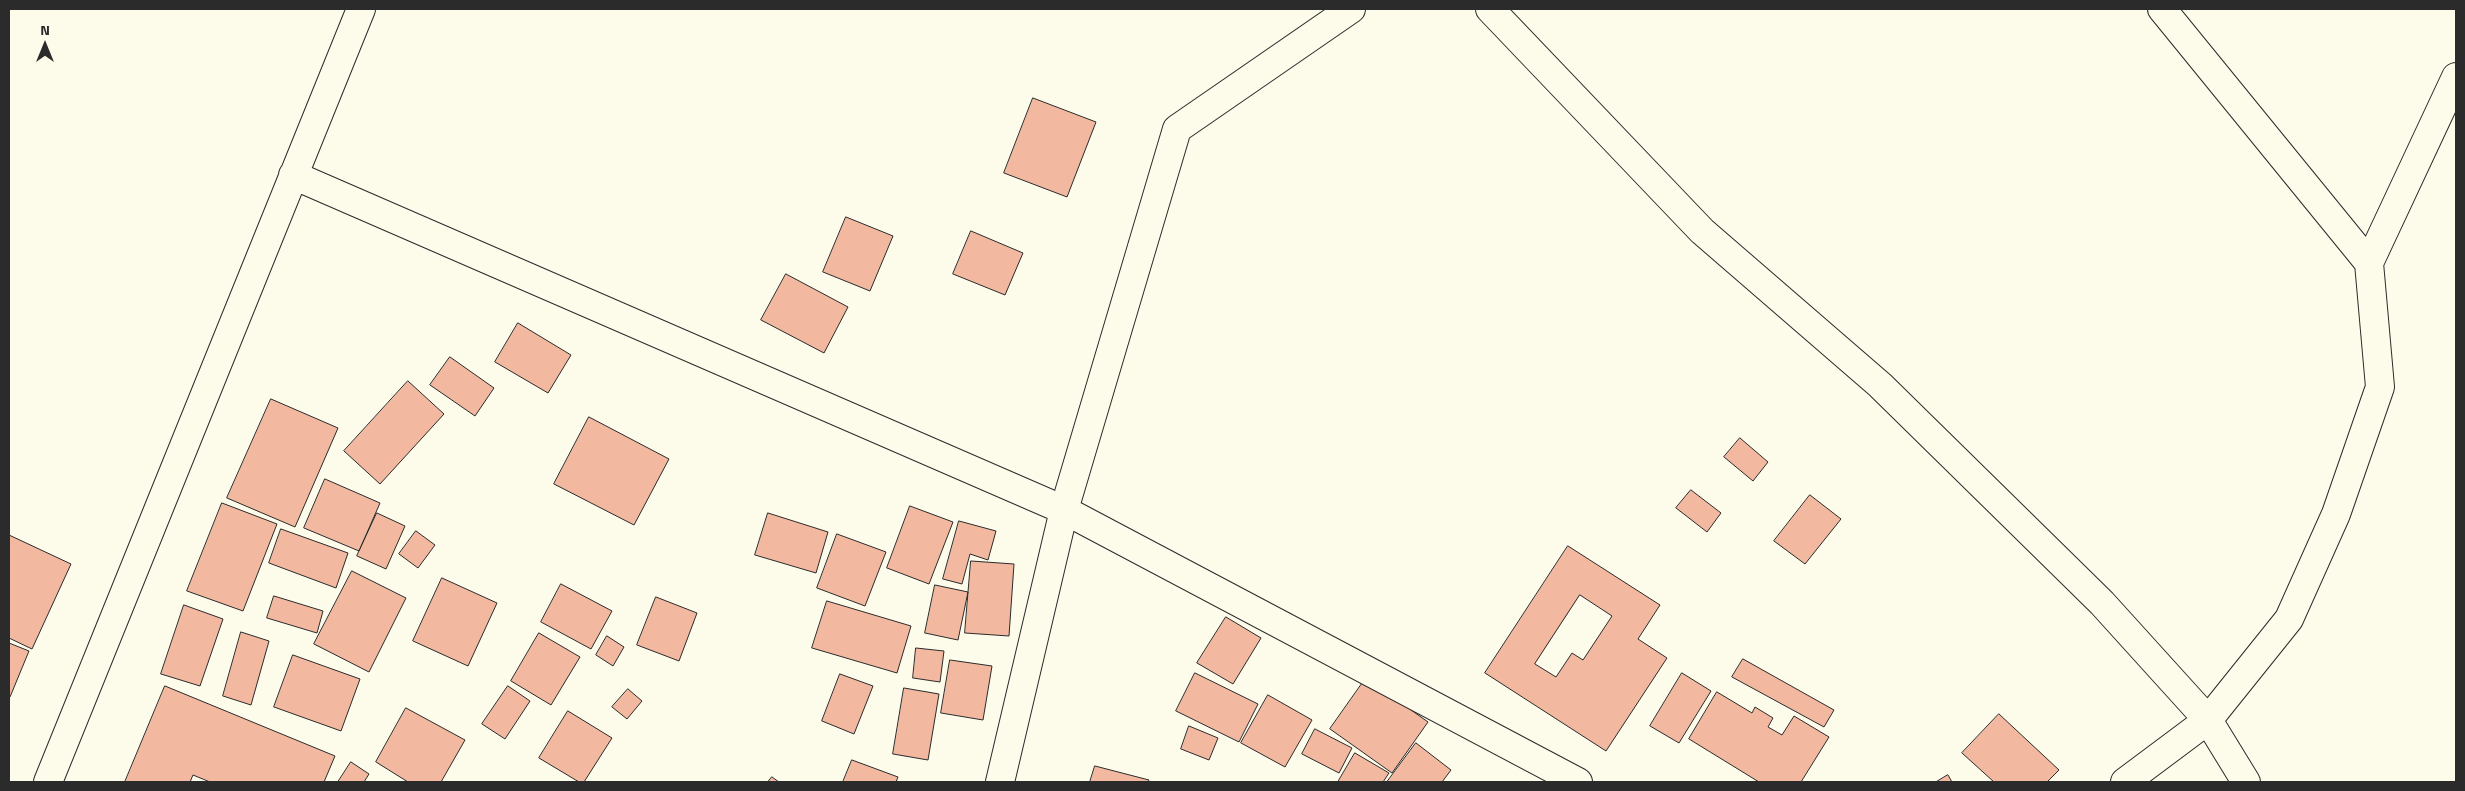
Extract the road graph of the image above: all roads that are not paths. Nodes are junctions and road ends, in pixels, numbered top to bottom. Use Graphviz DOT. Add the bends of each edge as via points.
graph roads {
  1 [pos="362,9"];
  2 [pos="1351,9"];
  3 [pos="1490,9"];
  4 [pos="2162,9"];
  5 [pos="2456,77"];
  6 [pos="293,176"];
  7 [pos="2369,263"];
  8 [pos="1064,510"];
  9 [pos="2208,720"];
  10 [pos="48,782"];
  11 [pos="1000,782"];
  12 [pos="1578,782"];
  13 [pos="2126,782"];
  14 [pos="2246,782"];
  1 -- 6 [label="street"];
  2 -- 8 [label="street" via="1177,129"];
  3 -- 9 [label="street" via="1702,231 1880,385 2102,602"];
  4 -- 7 [label="street"];
  5 -- 7 [label="street"];
  6 -- 8 [label="street"];
  6 -- 10 [label="street"];
  7 -- 9 [label="street" via="2380,387 2336,514 2289,619"];
  8 -- 11 [label="street"];
  8 -- 12 [label="street"];
  9 -- 13 [label="street"];
  9 -- 14 [label="street"];
}
